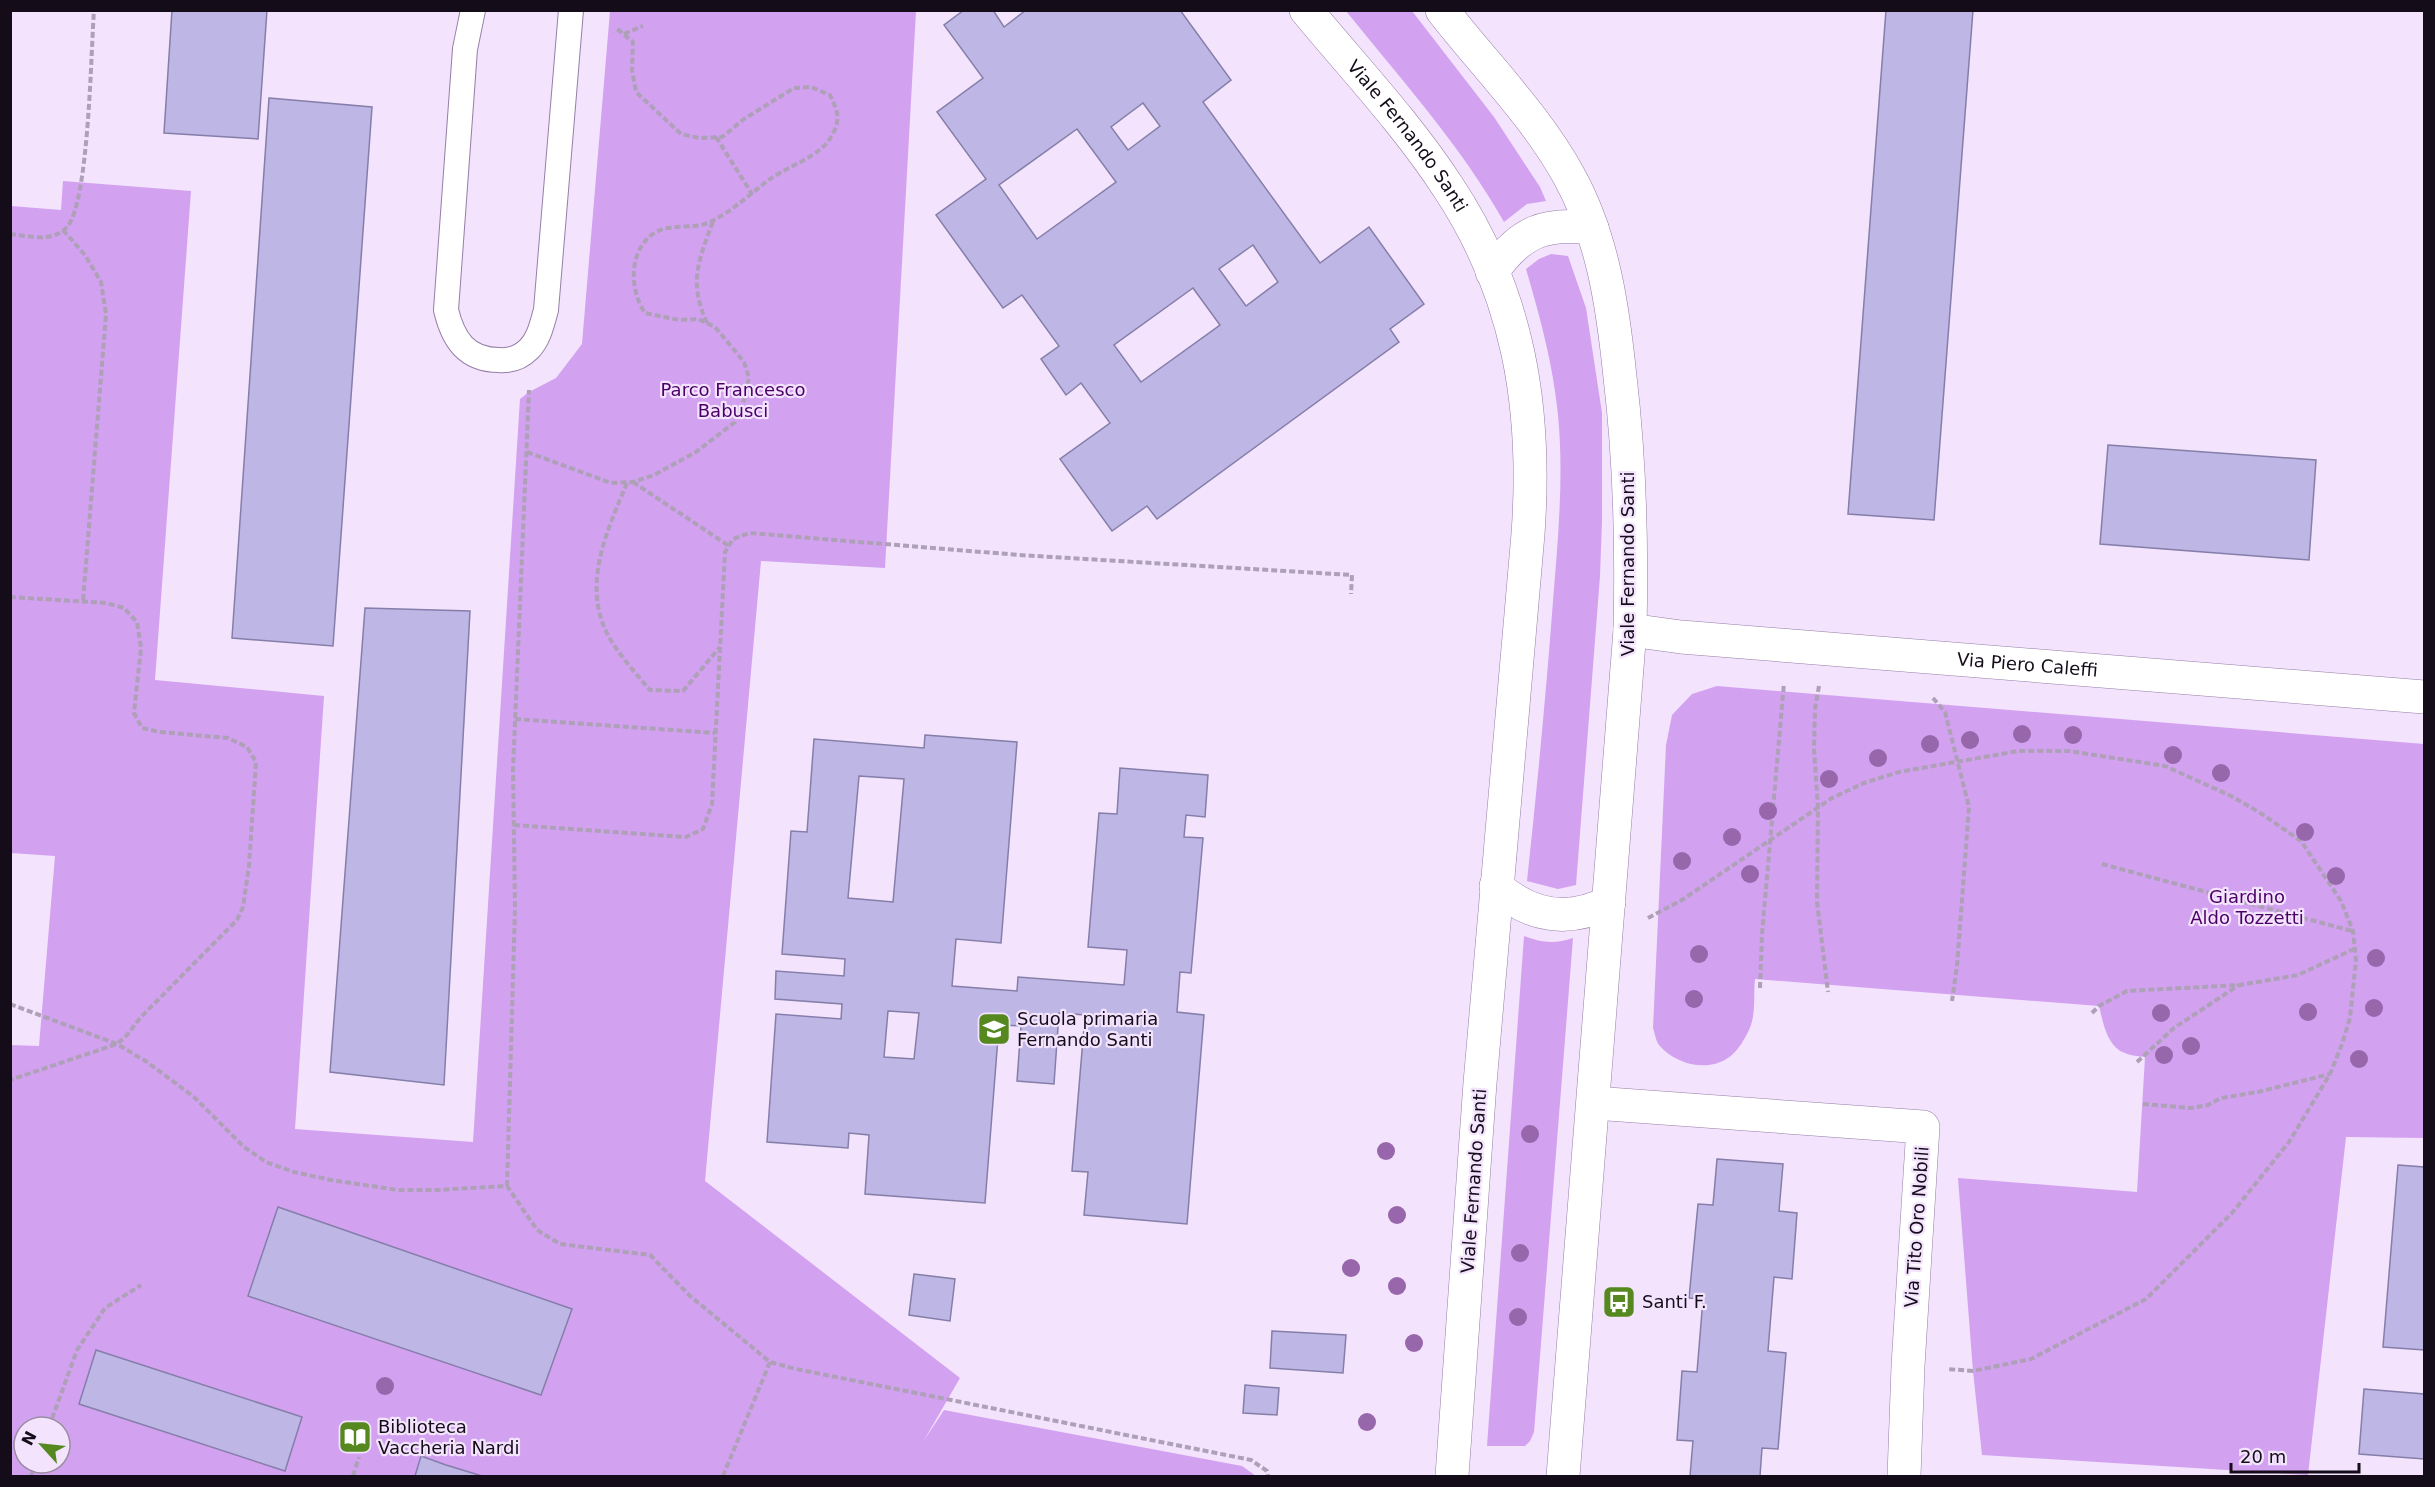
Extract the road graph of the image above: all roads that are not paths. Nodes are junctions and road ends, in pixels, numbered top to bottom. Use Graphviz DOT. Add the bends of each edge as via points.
graph roads {
  1 [pos="473,10"];
  2 [pos="571,10"];
  3 [pos="1306,10"];
  4 [pos="1442,10"];
  5 [pos="1592,228"];
  6 [pos="1492,272"];
  7 [pos="1630,630"];
  8 [pos="2424,697"];
  9 [pos="1496,886"];
  10 [pos="1610,902"];
  11 [pos="1594,1103"];
  12 [pos="1452,1476"];
  13 [pos="1563,1476"];
  14 [pos="1904,1476"];
  1 -- 2 [label="lane" via="465,49 446,310 451,329 467,351 478,357 504,360 529,349 538,336 549,290"];
  3 -- 6 [label="street, Viale Fernando Santi" via="1425,155 1465,215"];
  4 -- 5 [label="street, Viale Fernando Santi" via="1551,147 1577,191"];
  5 -- 6 [label="street" via="1553,227 1529,234 1504,254"];
  5 -- 7 [label="street, Viale Fernando Santi" via="1614,319 1625,420 1631,520"];
  6 -- 9 [label="street, Viale Fernando Santi" via="1522,370 1531,466"];
  7 -- 8 [label="street, Via Piero Caleffi"];
  7 -- 10 [label="street, Viale Fernando Santi"];
  9 -- 10 [label="street" via="1520,905 1549,914 1574,915"];
  9 -- 12 [label="street, Viale Fernando Santi"];
  10 -- 11 [label="street, Viale Fernando Santi"];
  11 -- 13 [label="street, Viale Fernando Santi"];
  11 -- 14 [label="street, Via Tito Oro Nobili" via="1923,1128"];
}
